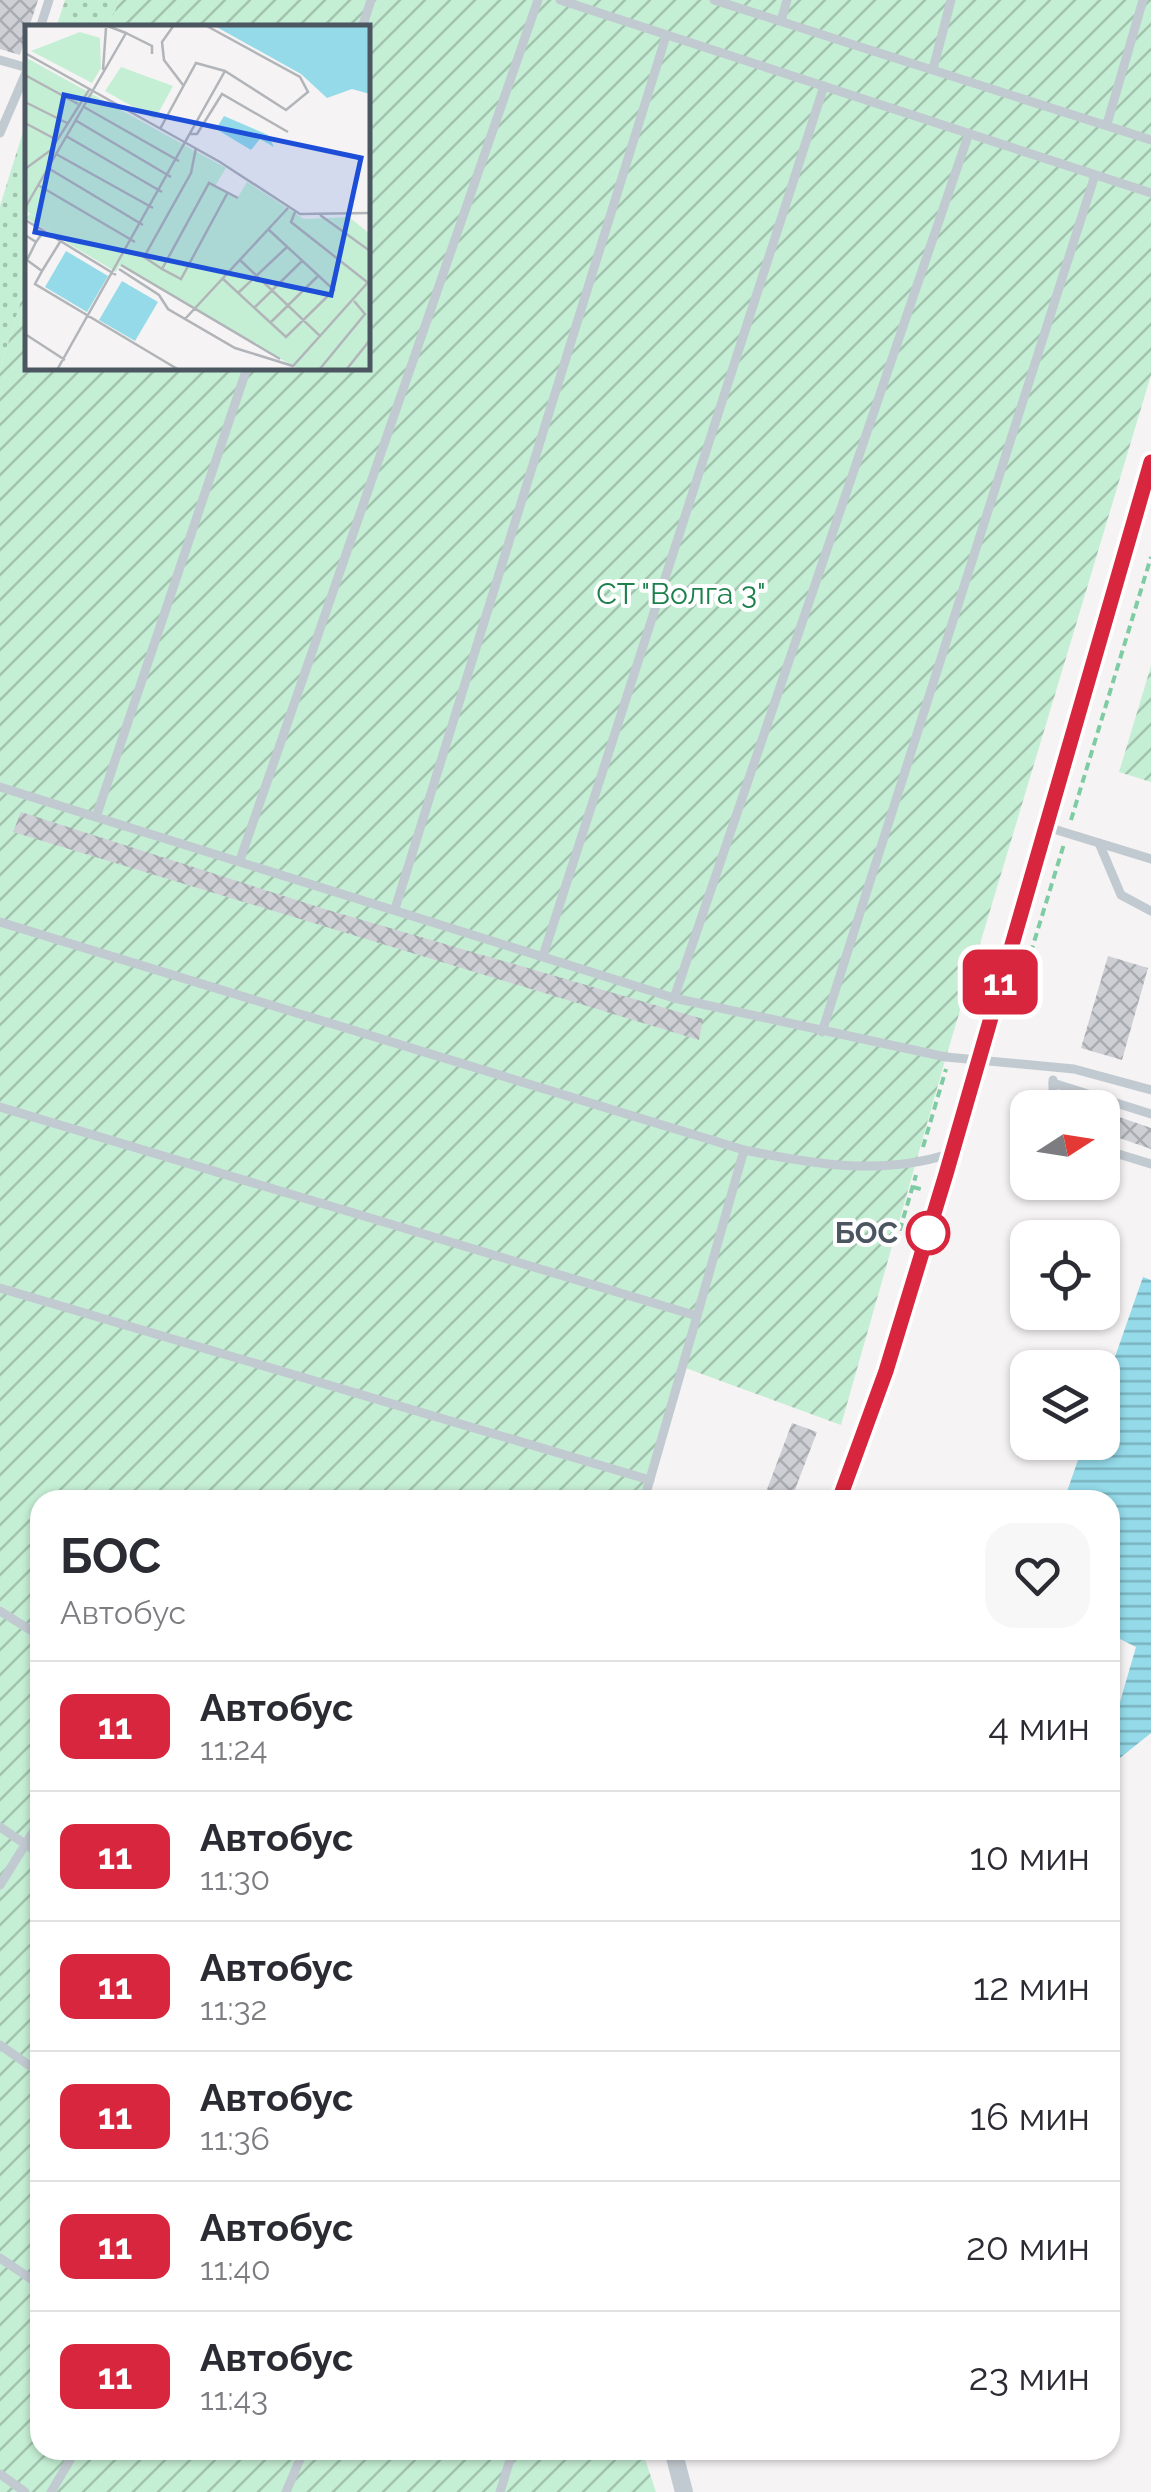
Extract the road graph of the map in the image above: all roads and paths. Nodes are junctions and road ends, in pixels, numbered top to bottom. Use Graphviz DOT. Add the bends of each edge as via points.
graph roads {
  1 [pos="49,0"];
  2 [pos="371,0"];
  3 [pos="538,0"];
  4 [pos="560,0"];
  5 [pos="714,0"];
  6 [pos="787,0"];
  7 [pos="952,0"];
  8 [pos="1144,0"];
  9 [pos="781,22"];
  10 [pos="41,25"];
  11 [pos="363,25"];
  12 [pos="666,36"];
  13 [pos="0,60"];
  14 [pos="25,67"];
  15 [pos="933,69"];
  16 [pos="25,75"];
  17 [pos="824,86"];
  18 [pos="1107,124"];
  19 [pos="0,133"];
  20 [pos="969,133"];
  21 [pos="1151,140"];
  22 [pos="1094,175"];
  23 [pos="1151,193"];
  24 [pos="246,370"];
  25 [pos="1151,462"];
  26 [pos="0,787"];
  27 [pos="96,817"];
  28 [pos="1044,826"];
  29 [pos="1099,843"];
  30 [pos="1151,859"];
  31 [pos="240,860"];
  32 [pos="395,909"];
  33 [pos="1151,910"];
  34 [pos="0,922"];
  35 [pos="543,956"];
  36 [pos="674,998"];
  37 [pos="822,1032"];
  38 [pos="978,1060"];
  39 [pos="1053,1068"];
  40 [pos="1053,1083"];
  41 [pos="1053,1090"];
  42 [pos="1151,1090"];
  43 [pos="0,1107"];
  44 [pos="1151,1114"];
  45 [pos="744,1150"];
  46 [pos="952,1154"];
  47 [pos="1120,1155"];
  48 [pos="1151,1164"];
  49 [pos="0,1288"];
  50 [pos="697,1316"];
  51 [pos="650,1480"];
  52 [pos="647,1490"];
  53 [pos="843,1490"];
  54 [pos="0,1611"];
  55 [pos="30,1630"];
  56 [pos="0,1827"];
  57 [pos="30,1836"];
  58 [pos="25,1843"];
  59 [pos="30,1847"];
  60 [pos="0,1885"];
  61 [pos="0,2045"];
  62 [pos="30,2065"];
  63 [pos="0,2258"];
  64 [pos="30,2278"];
  65 [pos="70,2460"];
  66 [pos="300,2460"];
  67 [pos="510,2460"];
  68 [pos="675,2460"];
  69 [pos="0,2474"];
  70 [pos="26,2492"];
  71 [pos="51,2492"];
  72 [pos="286,2492"];
  73 [pos="500,2492"];
  74 [pos="684,2492"];
  1 -- 10 [label="lane"];
  2 -- 11 [label="lane"];
  3 -- 31 [label="lane"];
  4 -- 12 [label="lane"];
  5 -- 9 [label="lane"];
  6 -- 9 [label="lane"];
  7 -- 15 [label="lane"];
  8 -- 18 [label="lane"];
  9 -- 15 [label="lane"];
  12 -- 17 [label="lane"];
  12 -- 32 [label="lane"];
  13 -- 14 [label="lane"];
  15 -- 18 [label="lane"];
  16 -- 19 [label="lane"];
  17 -- 20 [label="lane"];
  17 -- 35 [label="lane"];
  18 -- 21 [label="lane"];
  20 -- 22 [label="lane"];
  20 -- 36 [label="lane"];
  22 -- 23 [label="lane"];
  22 -- 37 [label="lane"];
  24 -- 27 [label="lane"];
  25 -- 28 [label="street"];
  26 -- 27 [label="lane"];
  27 -- 31 [label="lane"];
  28 -- 29 [label="lane"];
  28 -- 38 [label="street"];
  29 -- 30 [label="lane"];
  29 -- 33 [label="lane" via="1121,895"];
  31 -- 32 [label="lane"];
  32 -- 35 [label="lane"];
  34 -- 45 [label="lane"];
  35 -- 36 [label="lane"];
  36 -- 37 [label="lane"];
  37 -- 38 [label="lane"];
  38 -- 39 [label="lane"];
  38 -- 46 [label="street"];
  39 -- 40 [label="lane"];
  39 -- 42 [label="lane"];
  40 -- 41 [label="lane"];
  40 -- 44 [label="lane"];
  43 -- 50 [label="lane"];
  45 -- 46 [label="lane" via="826,1167 919,1164"];
  45 -- 50 [label="lane"];
  46 -- 53 [label="street"];
  47 -- 48 [label="lane"];
  49 -- 51 [label="lane"];
  50 -- 51 [label="lane"];
  51 -- 52 [label="lane"];
  54 -- 55 [label="lane"];
  56 -- 58 [label="lane"];
  57 -- 58 [label="lane"];
  58 -- 59 [label="lane"];
  58 -- 60 [label="lane"];
  61 -- 62 [label="lane"];
  63 -- 64 [label="lane"];
  65 -- 71 [label="lane"];
  66 -- 72 [label="lane"];
  67 -- 73 [label="lane"];
  68 -- 74 [label="street"];
  69 -- 70 [label="lane"];
}
